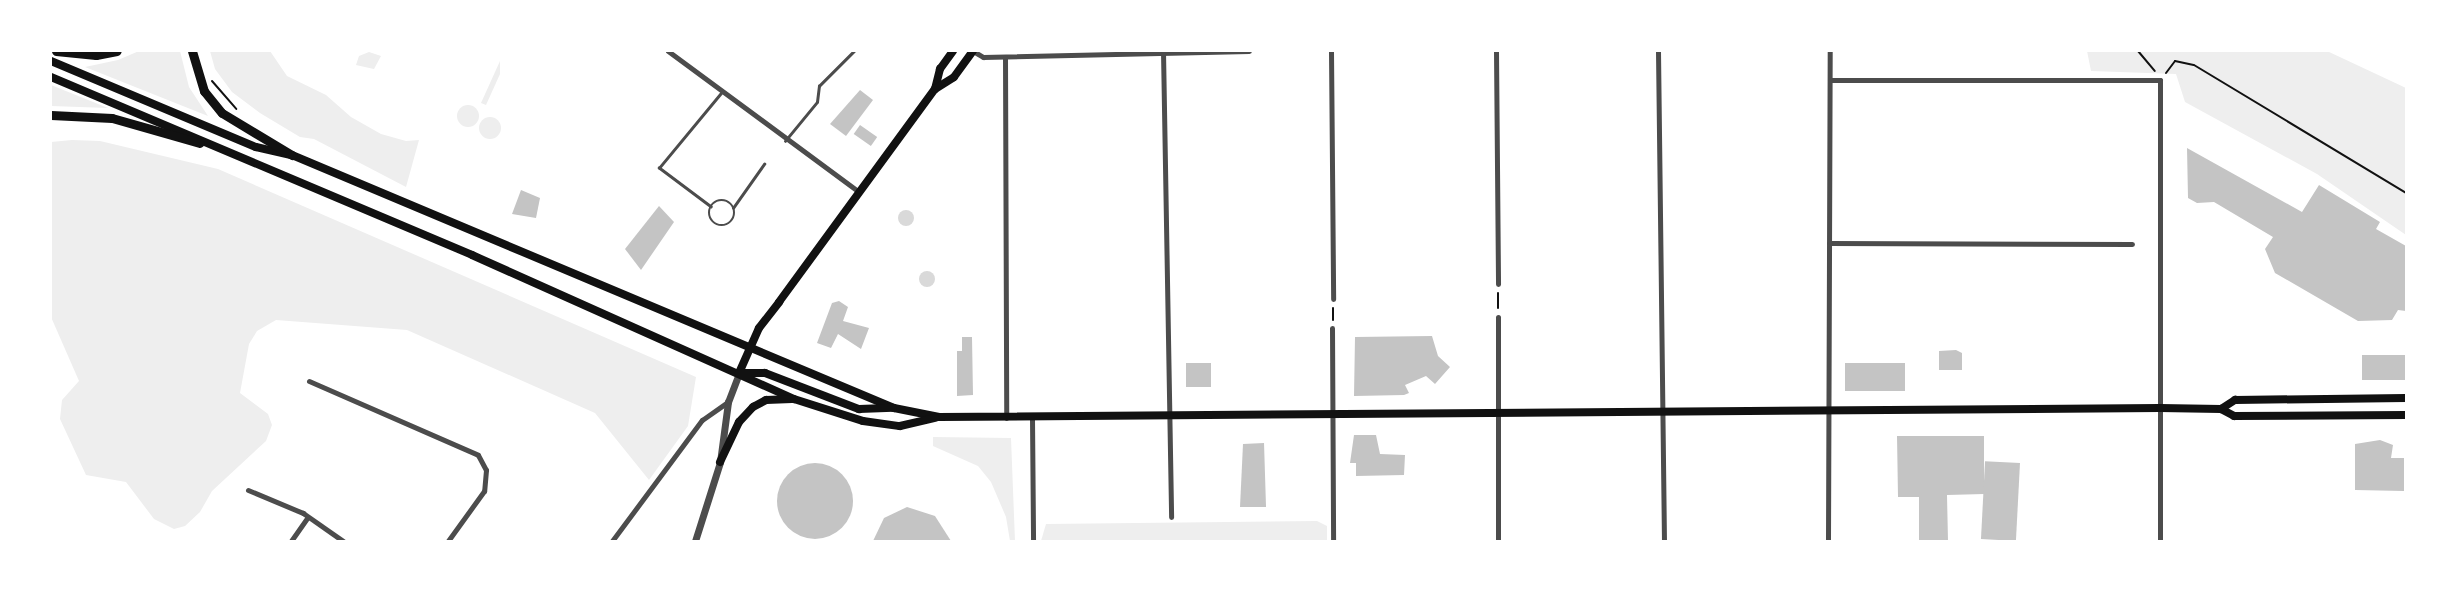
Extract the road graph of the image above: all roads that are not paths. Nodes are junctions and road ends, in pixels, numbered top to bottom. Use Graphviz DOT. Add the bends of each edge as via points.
graph roads {
  1 [pos="56,51"];
  2 [pos="117,51"];
  3 [pos="192,51"];
  4 [pos="668,51"];
  5 [pos="854,51"];
  6 [pos="953,51"];
  7 [pos="973,51"];
  8 [pos="1164,51"];
  9 [pos="1249,51"];
  10 [pos="1331,51"];
  11 [pos="1496,51"];
  12 [pos="1658,51"];
  13 [pos="1830,51"];
  14 [pos="1005,57"];
  15 [pos="51,61"];
  16 [pos="51,77"];
  17 [pos="1830,80"];
  18 [pos="935,89"];
  19 [pos="723,90"];
  20 [pos="51,115"];
  21 [pos="785,141"];
  22 [pos="200,143"];
  23 [pos="292,155"];
  24 [pos="764,164"];
  25 [pos="859,192"];
  26 [pos="711,207"];
  27 [pos="734,209"];
  28 [pos="1829,243"];
  29 [pos="2132,244"];
  30 [pos="1497,285"];
  31 [pos="1333,299"];
  32 [pos="1498,317"];
  33 [pos="1332,328"];
  34 [pos="751,347"];
  35 [pos="739,373"];
  36 [pos="309,381"];
  37 [pos="2406,398"];
  38 [pos="794,399"];
  39 [pos="729,402"];
  40 [pos="894,408"];
  41 [pos="2160,408"];
  42 [pos="2221,409"];
  43 [pos="1828,411"];
  44 [pos="1661,412"];
  45 [pos="1498,413"];
  46 [pos="1333,414"];
  47 [pos="1170,415"];
  48 [pos="2406,415"];
  49 [pos="939,418"];
  50 [pos="1006,418"];
  51 [pos="1032,418"];
  52 [pos="720,462"];
  53 [pos="248,490"];
  54 [pos="308,517"];
  55 [pos="1171,517"];
  56 [pos="290,541"];
  57 [pos="343,541"];
  58 [pos="449,541"];
  59 [pos="612,541"];
  60 [pos="695,541"];
  61 [pos="1033,541"];
  62 [pos="1333,541"];
  63 [pos="1498,541"];
  64 [pos="1664,541"];
  65 [pos="1828,541"];
  66 [pos="2160,541"];
  1 -- 2 [label="highway" via="96,55"];
  3 -- 23 [label="highway" via="204,91 222,113"];
  4 -- 19 [label="street"];
  5 -- 21 [label="lane" via="819,86 817,102"];
  6 -- 18 [label="main road" via="940,69"];
  7 -- 14 [label="street" via="978,56"];
  7 -- 18 [label="main road" via="954,77"];
  8 -- 9 [label="street"];
  8 -- 14 [label="street"];
  8 -- 47 [label="street"];
  10 -- 31 [label="street"];
  11 -- 30 [label="street"];
  12 -- 44 [label="street"];
  13 -- 17 [label="street"];
  14 -- 50 [label="street"];
  15 -- 23 [label="main road" via="256,147"];
  16 -- 22 [label="main road" via="145,114"];
  17 -- 28 [label="street"];
  17 -- 41 [label="street" via="2160,80"];
  18 -- 25 [label="main road"];
  19 -- 21 [label="street"];
  19 -- 26 [label="lane" via="659,168"];
  20 -- 22 [label="highway" via="112,118"];
  21 -- 25 [label="street"];
  22 -- 35 [label="main road" via="472,255"];
  23 -- 34 [label="main road"];
  24 -- 27 [label="lane"];
  25 -- 34 [label="main road"];
  26 -- 27 [label="lane" via="720,200"];
  26 -- 27 [label="lane" via="710,219 721,226 732,220"];
  28 -- 29 [label="street"];
  28 -- 43 [label="street"];
  32 -- 45 [label="street"];
  33 -- 46 [label="street"];
  34 -- 35 [label="main road"];
  34 -- 40 [label="main road"];
  35 -- 38 [label="main road"];
  35 -- 39 [label="street"];
  35 -- 40 [label="main road" via="765,373 859,409"];
  36 -- 58 [label="street" via="478,455 486,470 484,491"];
  37 -- 42 [label="main road" via="2235,400"];
  38 -- 49 [label="main road" via="837,415 900,426"];
  38 -- 52 [label="main road" via="766,400 753,407 739,422"];
  39 -- 52 [label="street"];
  39 -- 59 [label="street" via="702,420"];
  40 -- 49 [label="main road"];
  41 -- 42 [label="main road"];
  41 -- 43 [label="main road"];
  41 -- 66 [label="street"];
  42 -- 48 [label="main road" via="2234,416"];
  43 -- 44 [label="main road"];
  43 -- 65 [label="street"];
  44 -- 45 [label="main road"];
  44 -- 64 [label="street"];
  45 -- 46 [label="main road"];
  45 -- 63 [label="street"];
  46 -- 47 [label="main road"];
  46 -- 62 [label="street"];
  47 -- 51 [label="main road"];
  47 -- 55 [label="street"];
  49 -- 50 [label="main road"];
  50 -- 51 [label="main road"];
  51 -- 61 [label="street"];
  52 -- 60 [label="street"];
  53 -- 54 [label="street"];
  54 -- 56 [label="street"];
  54 -- 57 [label="street"];
}
